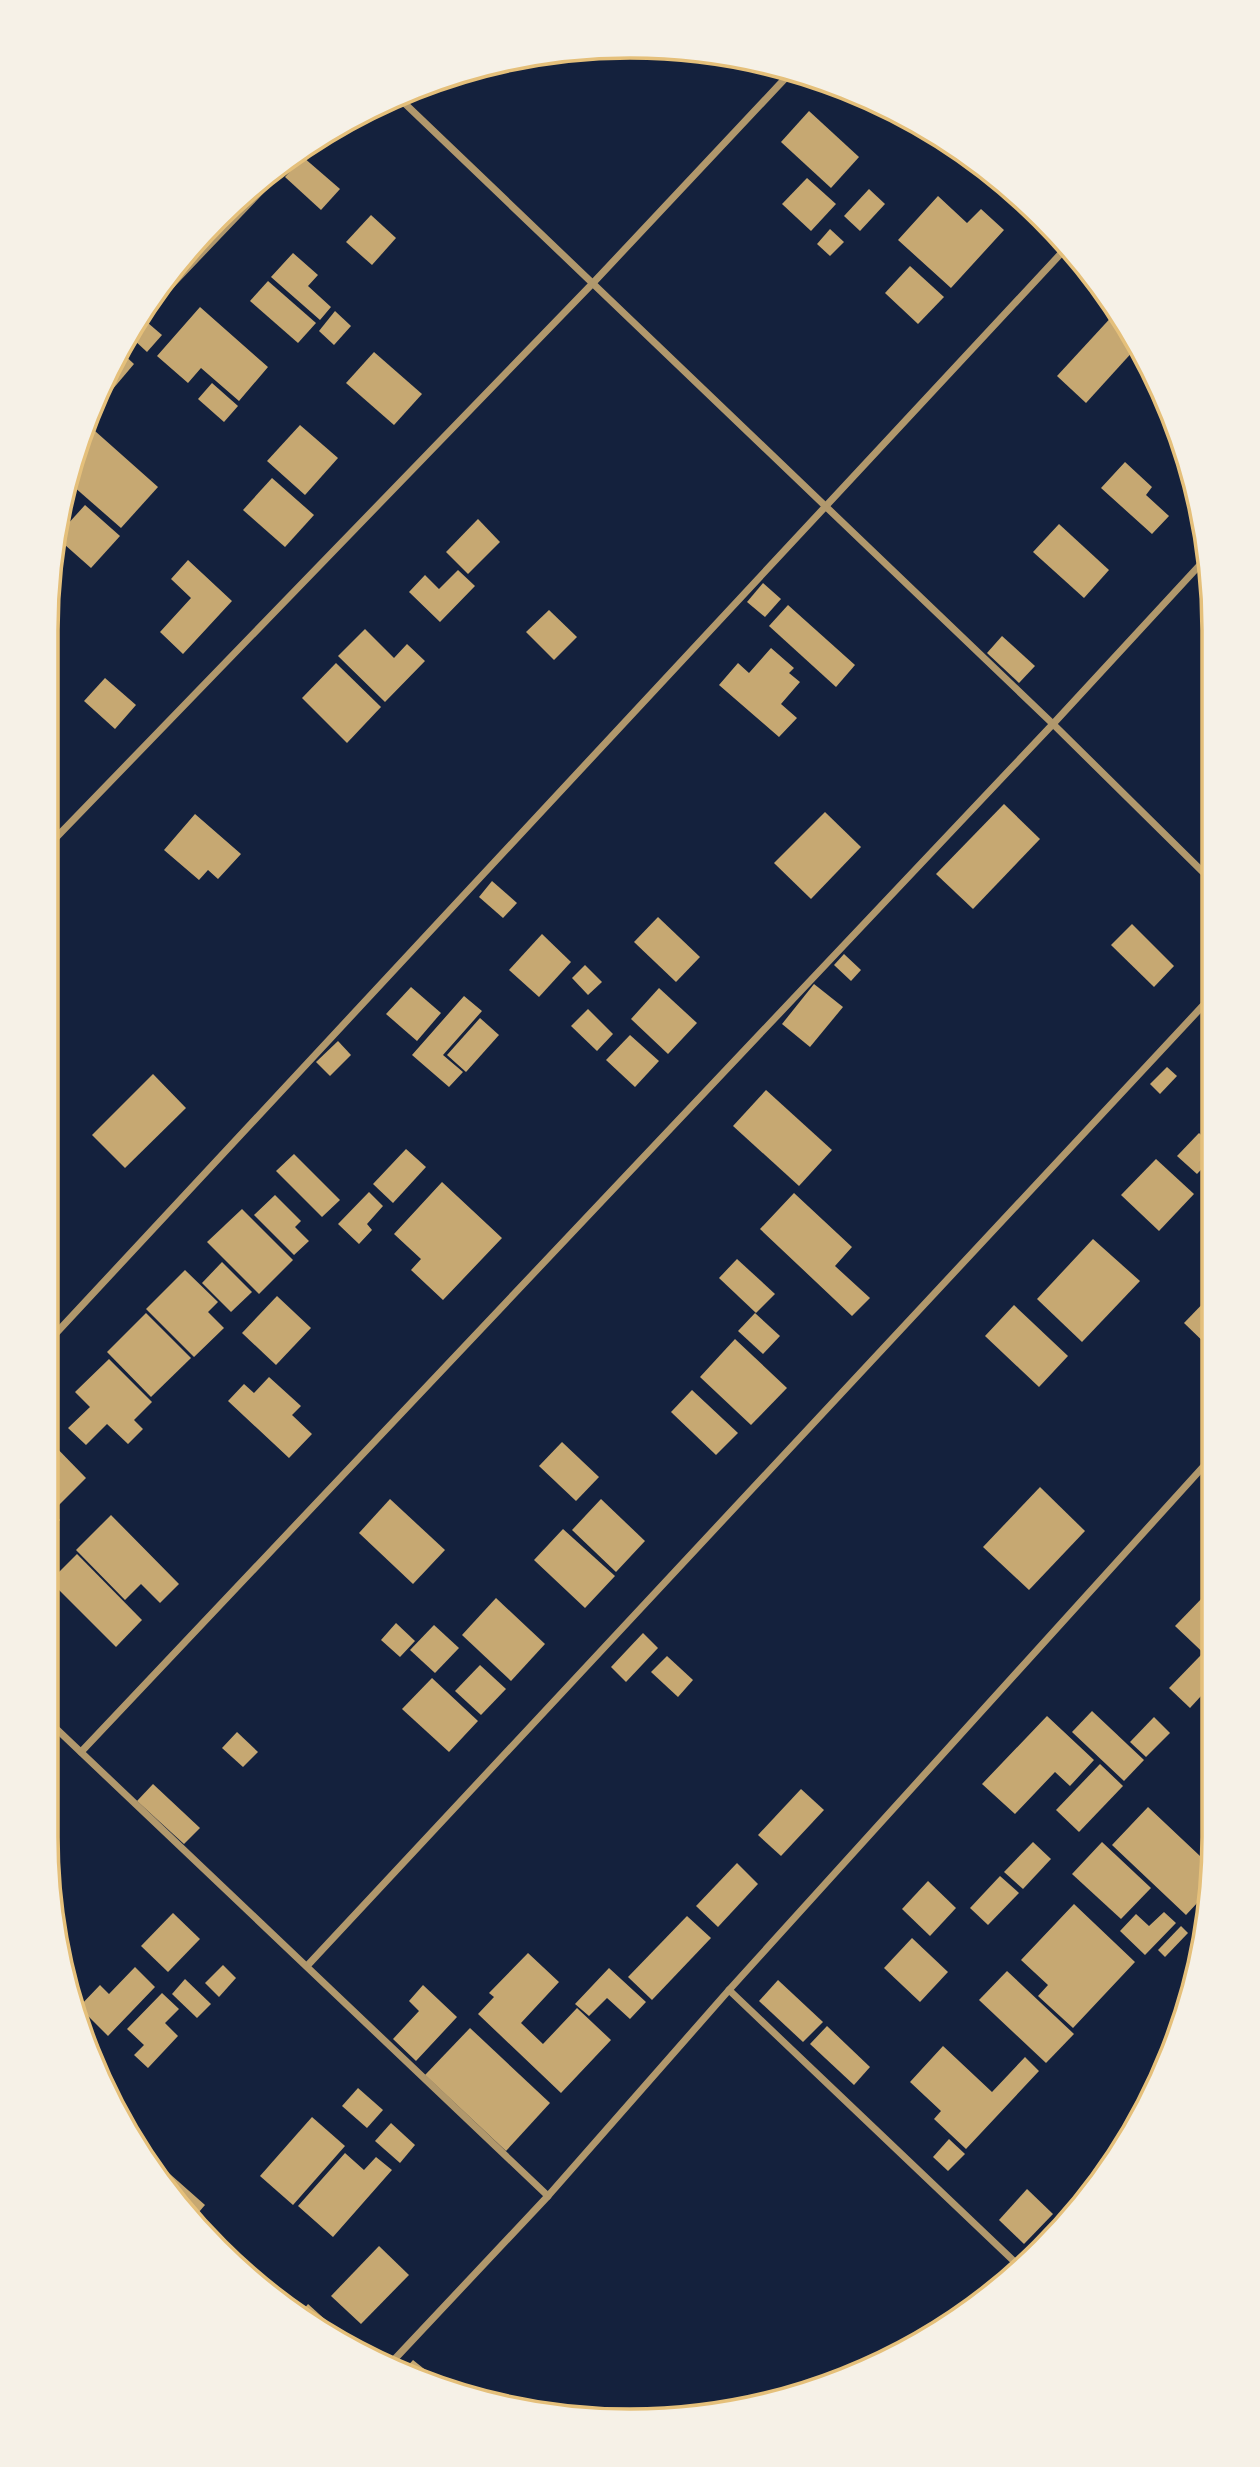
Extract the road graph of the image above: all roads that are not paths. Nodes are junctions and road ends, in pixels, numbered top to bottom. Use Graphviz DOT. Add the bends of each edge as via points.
graph roads {
  1 [pos="785,79"];
  2 [pos="405,104"];
  3 [pos="248,205"];
  4 [pos="1061,254"];
  5 [pos="188,267"];
  6 [pos="593,283"];
  7 [pos="826,506"];
  8 [pos="1198,567"];
  9 [pos="1053,724"];
  10 [pos="58,837"];
  11 [pos="1202,871"];
  12 [pos="1202,1007"];
  13 [pos="58,1331"];
  14 [pos="1202,1468"];
  15 [pos="58,1731"];
  16 [pos="80,1752"];
  17 [pos="307,1966"];
  18 [pos="729,1990"];
  19 [pos="548,2196"];
  20 [pos="1014,2261"];
  21 [pos="395,2359"];
  1 -- 6 [label="street"];
  2 -- 6 [label="street"];
  3 -- 5 [label="street"];
  4 -- 7 [label="street"];
  6 -- 7 [label="street"];
  6 -- 10 [label="street"];
  7 -- 9 [label="street"];
  7 -- 13 [label="street"];
  8 -- 9 [label="street"];
  9 -- 11 [label="street"];
  9 -- 16 [label="street"];
  12 -- 17 [label="street"];
  14 -- 18 [label="street"];
  15 -- 16 [label="street"];
  16 -- 17 [label="street"];
  17 -- 19 [label="street"];
  18 -- 19 [label="street"];
  18 -- 20 [label="street"];
  19 -- 21 [label="street"];
}
